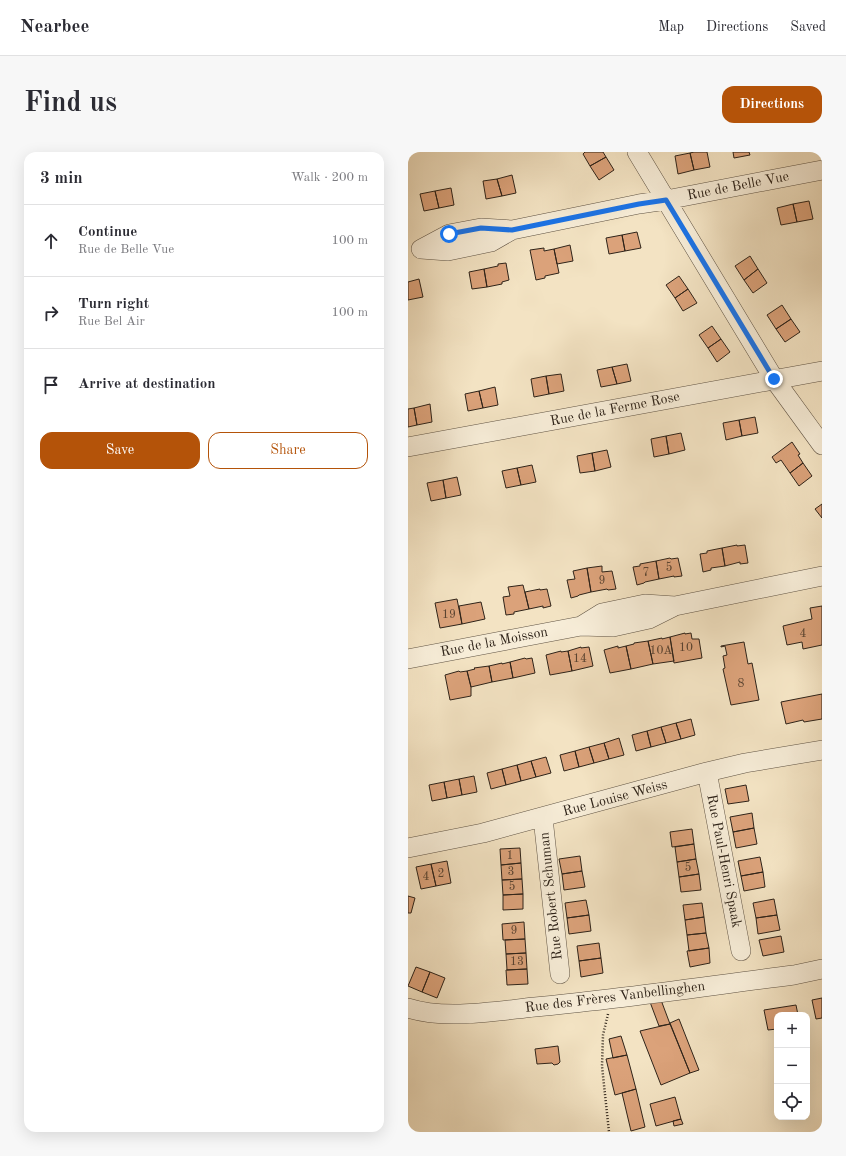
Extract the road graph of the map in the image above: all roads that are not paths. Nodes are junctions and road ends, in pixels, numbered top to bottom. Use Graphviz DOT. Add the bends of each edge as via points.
graph roads {
  1 [pos="637,152"];
  2 [pos="822,170"];
  3 [pos="666,200"];
  4 [pos="414,250"];
  5 [pos="822,371"];
  6 [pos="774,379"];
  7 [pos="822,445"];
  8 [pos="408,448"];
  9 [pos="822,576"];
  10 [pos="408,659"];
  11 [pos="822,750"];
  12 [pos="708,772"];
  13 [pos="543,818"];
  14 [pos="408,848"];
  15 [pos="740,950"];
  16 [pos="822,969"];
  17 [pos="560,974"];
  18 [pos="408,1008"];
  1 -- 3 [label="street"];
  2 -- 3 [label="street, Rue de Belle Vue"];
  3 -- 4 [label="street, Rue de Belle Vue" via="512,230 481,228 449,234"];
  3 -- 6 [label="street"];
  5 -- 6 [label="street, Rue de la Ferme Rose"];
  6 -- 7 [label="street"];
  6 -- 8 [label="street, Rue de la Ferme Rose"];
  9 -- 10 [label="street, Rue de la Moisson" via="675,606 645,604 602,613 581,626"];
  11 -- 12 [label="street, Rue Louise Weiss"];
  12 -- 13 [label="street, Rue Louise Weiss"];
  12 -- 15 [label="street, Rue Paul-Henri Spaak"];
  13 -- 14 [label="street, Rue Louise Weiss"];
  13 -- 17 [label="street, Rue Robert Schuman"];
  16 -- 18 [label="street, Rue des Frères Vanbellinghen" via="794,975 558,1005 459,1014 419,1012"];
}
